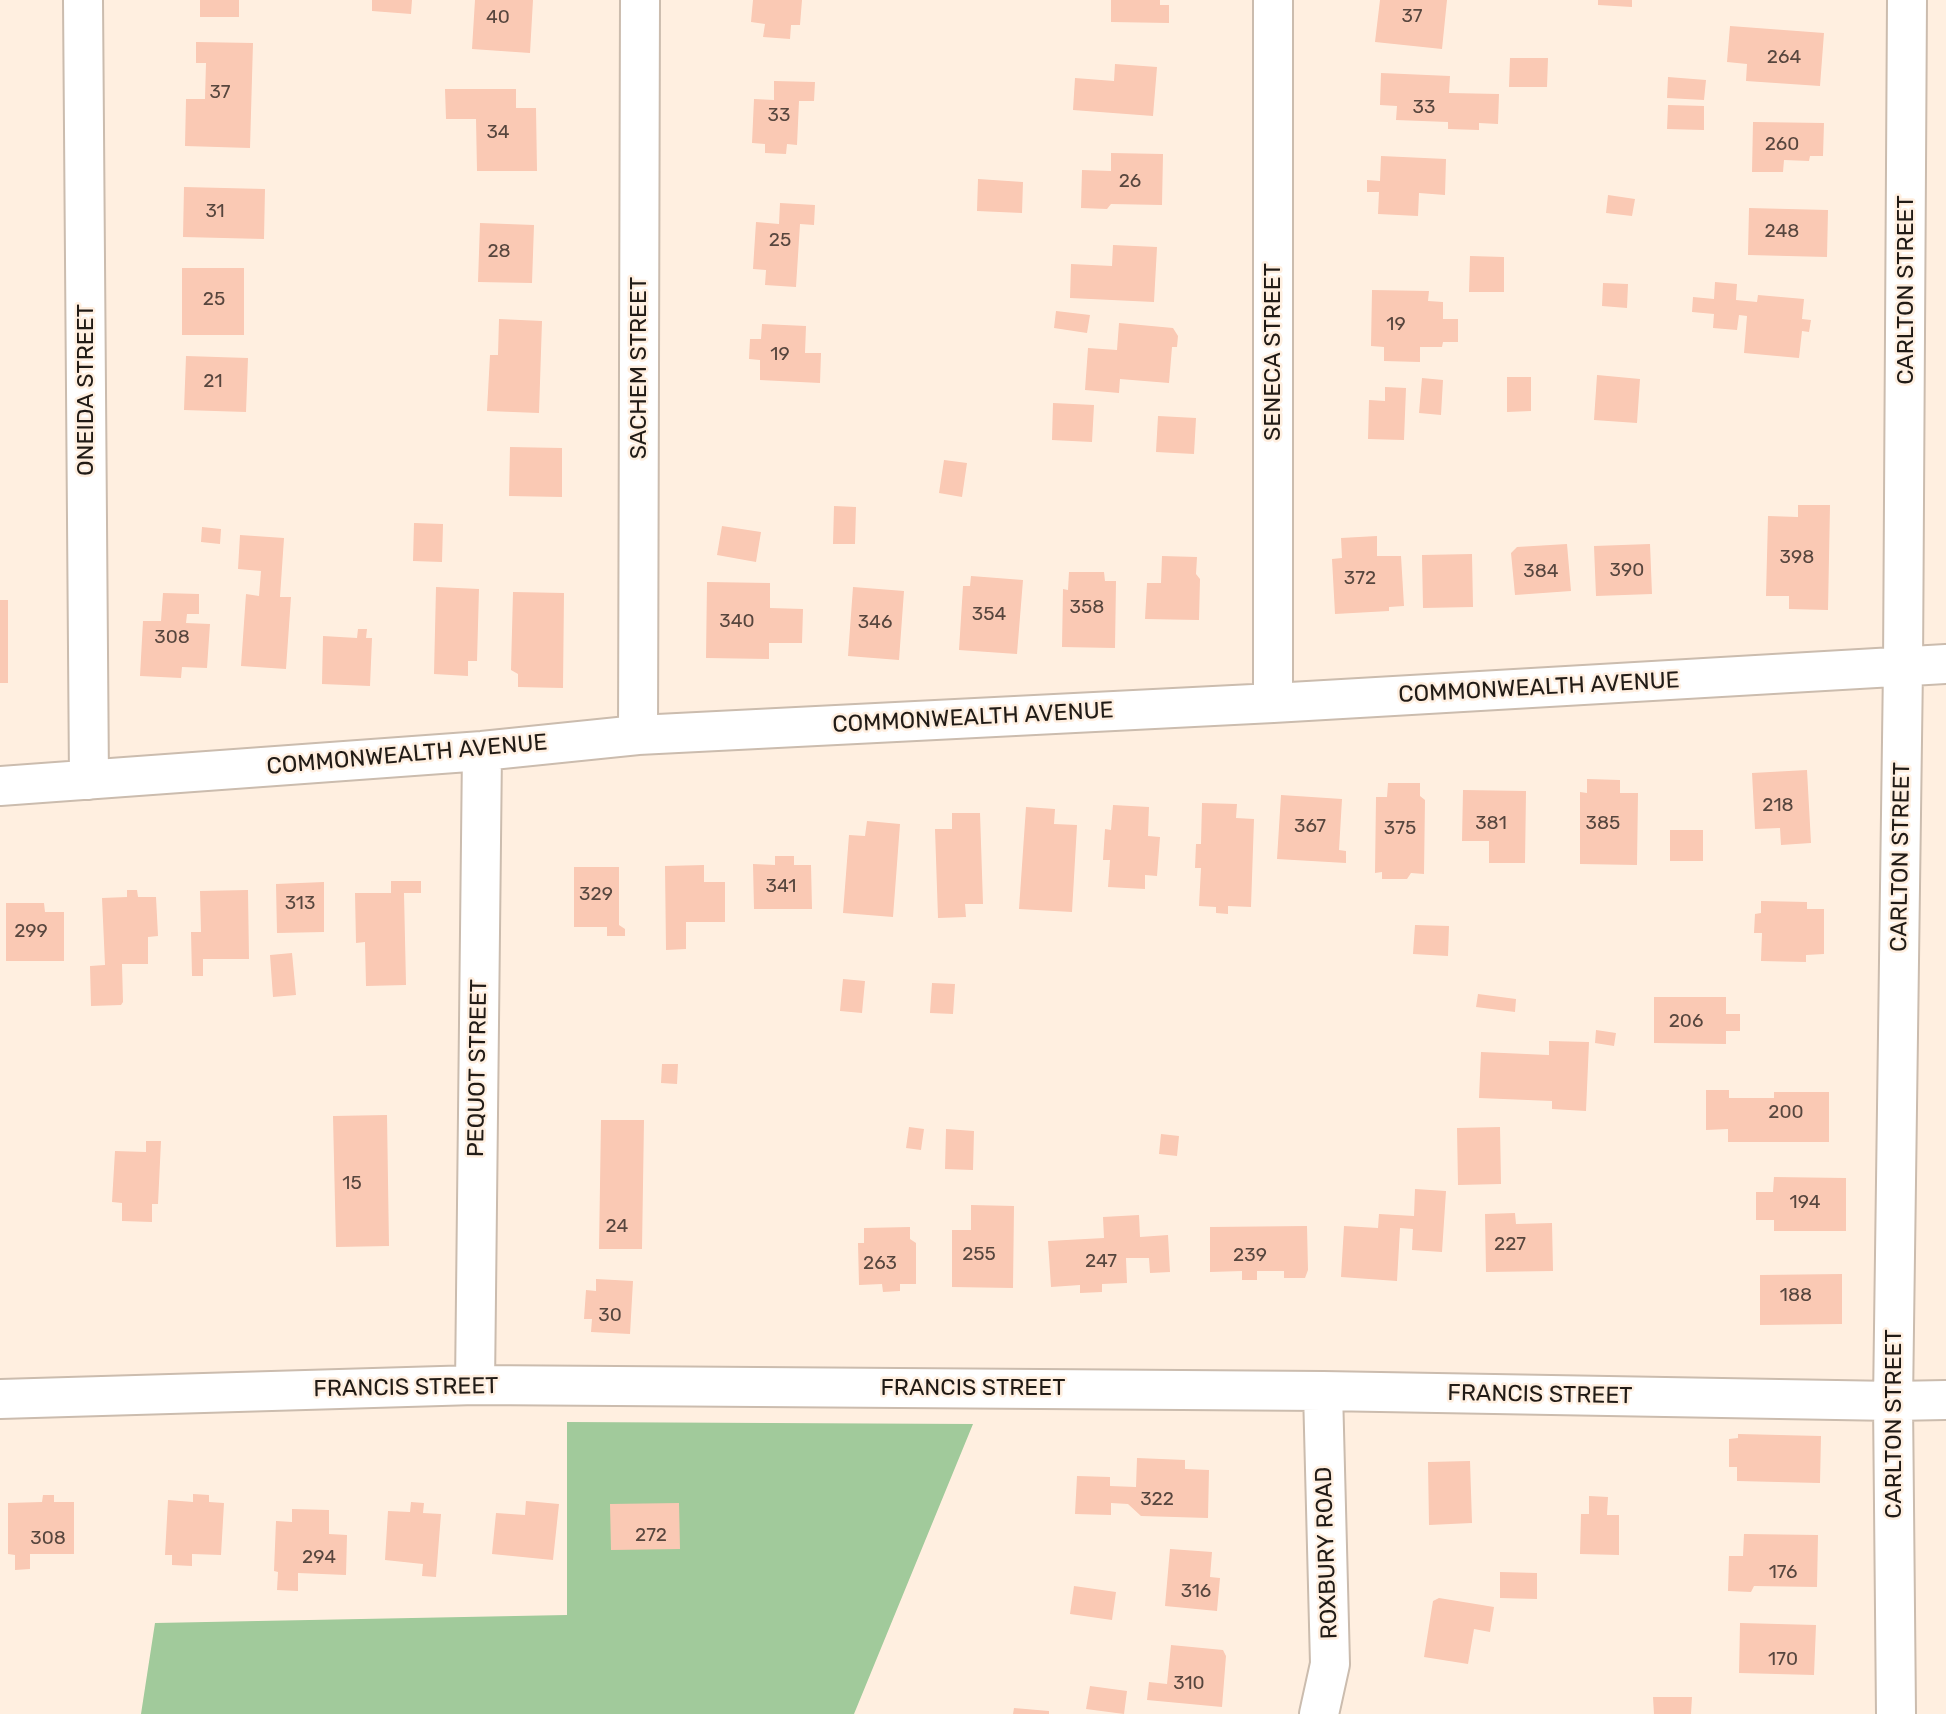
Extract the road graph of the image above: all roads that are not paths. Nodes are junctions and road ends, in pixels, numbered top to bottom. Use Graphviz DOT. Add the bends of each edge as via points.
graph roads {
  1 [pos="83,0"];
  2 [pos="640,0"];
  3 [pos="1273,0"];
  4 [pos="1908,0"];
  5 [pos="1946,664"];
  6 [pos="1903,667"];
  7 [pos="1273,703"];
  8 [pos="638,736"];
  9 [pos="482,751"];
  10 [pos="89,780"];
  11 [pos="0,786"];
  12 [pos="475,1385"];
  13 [pos="1323,1391"];
  14 [pos="0,1399"];
  15 [pos="1946,1400"];
  16 [pos="1893,1401"];
  17 [pos="1319,1714"];
  18 [pos="1896,1714"];
  1 -- 10 [label="street, ONEIDA STREET"];
  2 -- 8 [label="street, SACHEM STREET"];
  3 -- 7 [label="street, SENECA STREET"];
  4 -- 6 [label="street, CARLTON STREET"];
  5 -- 6 [label="street, COMMONWEALTH AVENUE"];
  6 -- 7 [label="street, COMMONWEALTH AVENUE"];
  6 -- 16 [label="street, CARLTON STREET"];
  7 -- 8 [label="street, COMMONWEALTH AVENUE"];
  8 -- 9 [label="street, COMMONWEALTH AVENUE"];
  9 -- 10 [label="street, COMMONWEALTH AVENUE"];
  9 -- 12 [label="street, PEQUOT STREET"];
  10 -- 11 [label="street, COMMONWEALTH AVENUE"];
  12 -- 13 [label="street, FRANCIS STREET"];
  12 -- 14 [label="street, FRANCIS STREET"];
  13 -- 16 [label="street, FRANCIS STREET"];
  13 -- 17 [label="street, ROXBURY ROAD" via="1330,1664"];
  15 -- 16 [label="street, FRANCIS STREET"];
  16 -- 18 [label="street, CARLTON STREET"];
}
